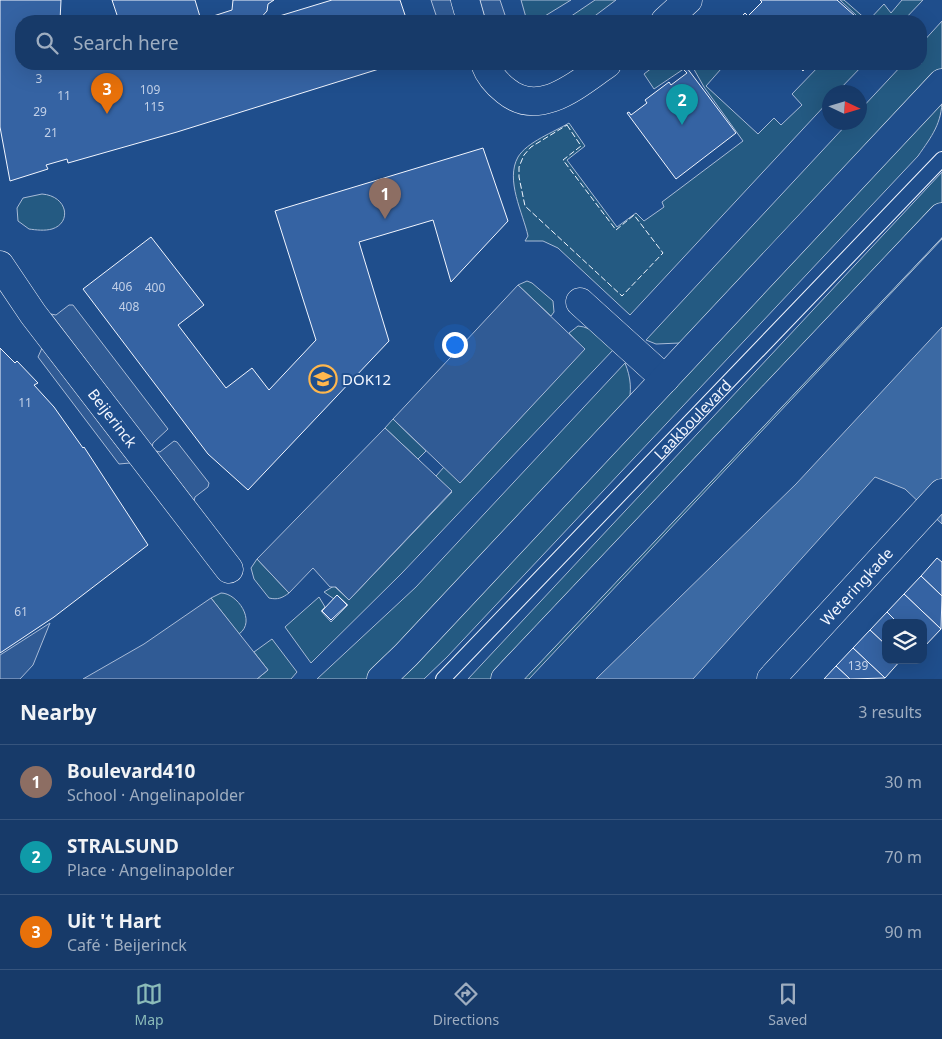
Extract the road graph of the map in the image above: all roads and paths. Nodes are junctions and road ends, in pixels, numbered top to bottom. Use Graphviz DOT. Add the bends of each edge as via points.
graph roads {
  1 [pos="465,0"];
  2 [pos="688,0"];
  3 [pos="470,15"];
  4 [pos="672,15"];
  5 [pos="489,70"];
  6 [pos="598,70"];
  7 [pos="942,83"];
  8 [pos="942,158"];
  9 [pos="942,217"];
  10 [pos="0,265"];
  11 [pos="8,293"];
  12 [pos="580,302"];
  13 [pos="665,379"];
  14 [pos="942,494"];
  15 [pos="229,569"];
  16 [pos="381,679"];
  17 [pos="443,679"];
  18 [pos="505,679"];
  19 [pos="771,679"];
  1 -- 3 [label="main road"];
  2 -- 4 [label="main road"];
  5 -- 6 [label="main road" via="511,95 537,101 564,94"];
  7 -- 13 [label="main road"];
  8 -- 17 [label="lane, Laakboulevard"];
  9 -- 18 [label="main road"];
  10 -- 11 [label="main road, Beijerinck"];
  11 -- 15 [label="main road, Beijerinck" via="33,314"];
  12 -- 13 [label="main road"];
  13 -- 16 [label="main road"];
  14 -- 19 [label="main road, Weteringkade"];
}
